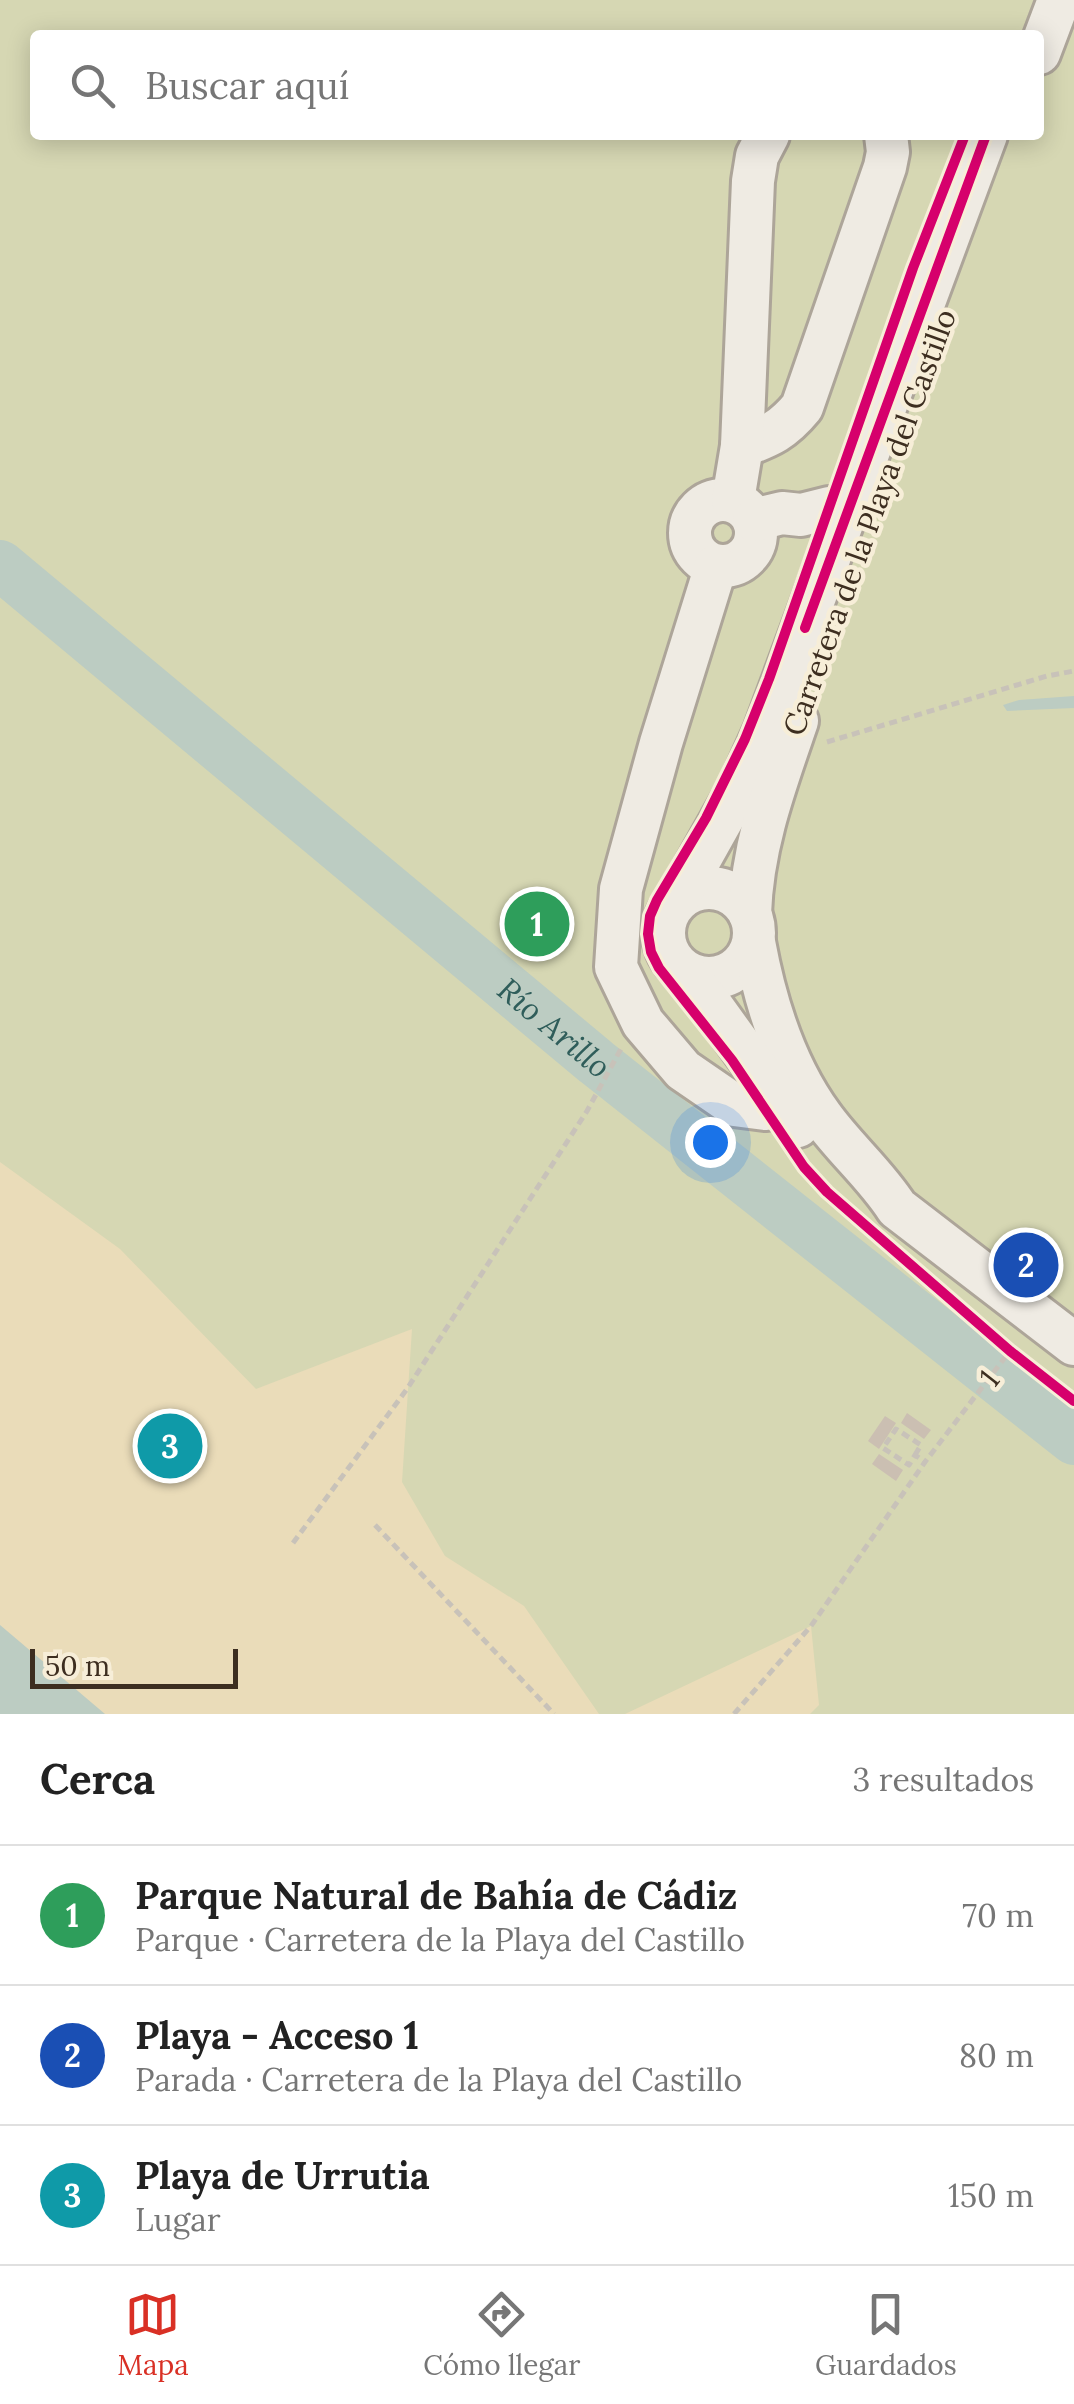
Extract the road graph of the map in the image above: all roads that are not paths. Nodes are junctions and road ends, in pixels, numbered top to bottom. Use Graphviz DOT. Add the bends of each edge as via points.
graph roads {
  1 [pos="1035,0"];
  2 [pos="1059,0"];
  3 [pos="1024,30"];
  4 [pos="1044,40"];
  5 [pos="765,140"];
  6 [pos="887,140"];
  7 [pos="984,140"];
  8 [pos="1007,140"];
  9 [pos="742,446"];
  10 [pos="829,508"];
  11 [pos="743,510"];
  12 [pos="716,566"];
  13 [pos="677,900"];
  14 [pos="752,928"];
  15 [pos="686,974"];
  16 [pos="783,1106"];
  17 [pos="898,1208"];
  18 [pos="1074,1344"];
  1 -- 3 [label="street"];
  2 -- 4 [label="street"];
  5 -- 9 [label="street" via="753,181"];
  6 -- 9 [label="street" via="884,166 802,407 769,437"];
  7 -- 13 [label="street, Carretera de la Playa del Castillo" via="766,732"];
  8 -- 14 [label="street, Carretera de la Playa del Castillo" via="775,784 751,878"];
  9 -- 11 [label="street"];
  10 -- 11 [label="street" via="801,516"];
  11 -- 12 [label="street" via="756,540 740,562"];
  11 -- 12 [label="street" via="721,499 704,504 691,520 695,552"];
  12 -- 16 [label="street" via="621,889 616,967 643,1023 683,1070 734,1106"];
  13 -- 14 [label="street" via="703,888 730,893 742,902"];
  13 -- 15 [label="street" via="663,939"];
  14 -- 15 [label="street" via="740,967 714,979"];
  14 -- 17 [label="street, Carretera de la Playa del Castillo" via="776,1027 796,1071 819,1114"];
  15 -- 16 [label="street, Carretera de la Playa del Castillo"];
  16 -- 17 [label="street, Carretera de la Playa del Castillo" via="866,1202"];
  17 -- 18 [label="street, Carretera de la Playa del Castillo" via="932,1236 963,1237 994,1256 1018,1280 1026,1307"];
}
